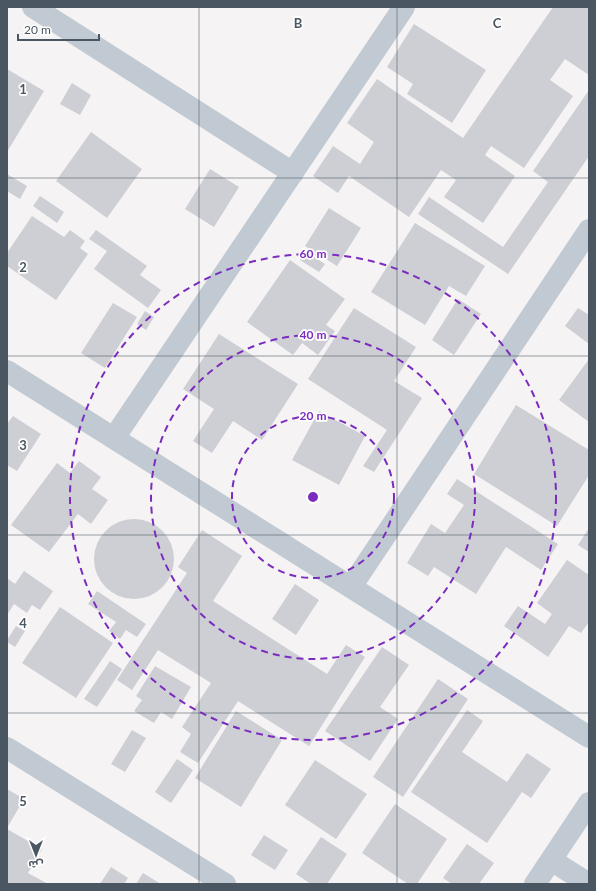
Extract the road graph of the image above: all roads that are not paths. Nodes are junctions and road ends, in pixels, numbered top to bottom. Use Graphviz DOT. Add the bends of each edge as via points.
graph roads {
  1 [pos="33,7"];
  2 [pos="404,7"];
  3 [pos="293,173"];
  4 [pos="589,230"];
  5 [pos="7,370"];
  6 [pos="114,438"];
  7 [pos="351,587"];
  8 [pos="589,737"];
  9 [pos="7,748"];
  10 [pos="589,803"];
  11 [pos="551,860"];
  12 [pos="225,884"];
  13 [pos="535,884"];
  14 [pos="589,884"];
  1 -- 3 [label="street"];
  2 -- 3 [label="street"];
  3 -- 6 [label="street"];
  4 -- 7 [label="street"];
  5 -- 6 [label="street"];
  6 -- 7 [label="street"];
  7 -- 8 [label="street"];
  9 -- 12 [label="street"];
  10 -- 11 [label="street"];
  11 -- 13 [label="street"];
  11 -- 14 [label="street"];
}
